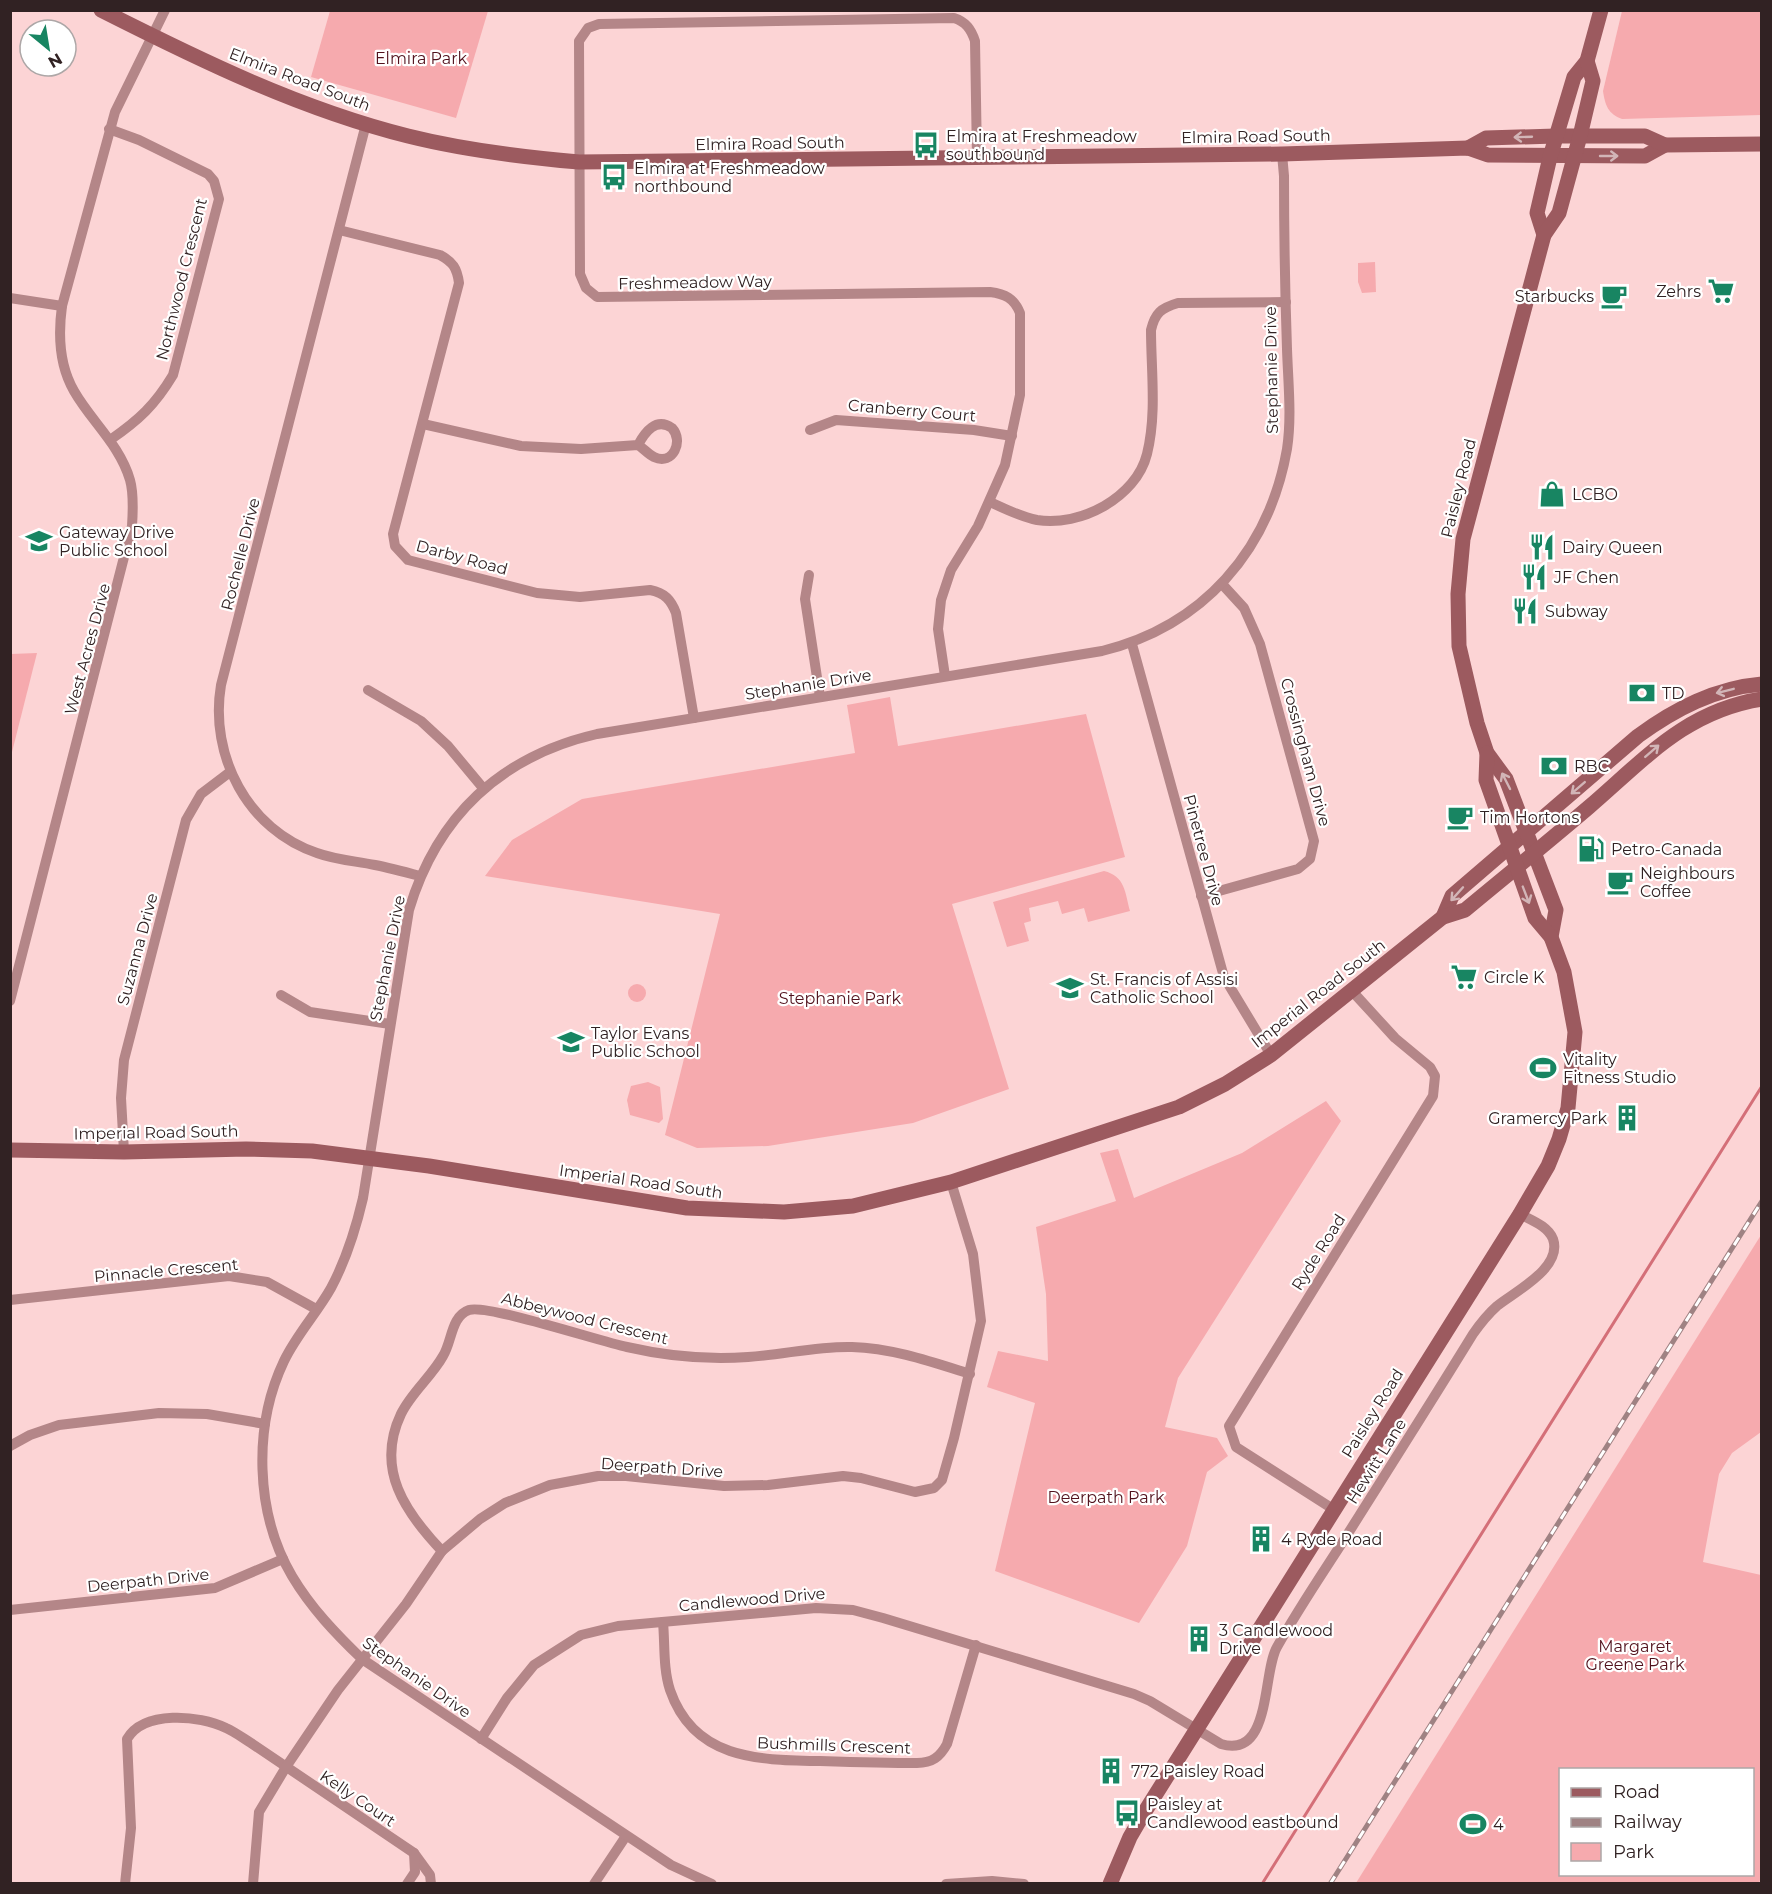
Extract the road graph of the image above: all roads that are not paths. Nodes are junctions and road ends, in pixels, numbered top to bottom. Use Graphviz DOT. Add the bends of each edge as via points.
graph roads {
  1 [pos="101,10"];
  2 [pos="165,10"];
  3 [pos="1601,10"];
  4 [pos="151,36"];
  5 [pos="1587,62"];
  6 [pos="366,124"];
  7 [pos="109,129"];
  8 [pos="1556,136"];
  9 [pos="1580,136"];
  10 [pos="1761,144"];
  11 [pos="1665,145"];
  12 [pos="1468,148"];
  13 [pos="1281,154"];
  14 [pos="1574,156"];
  15 [pos="1550,157"];
  16 [pos="977,158"];
  17 [pos="579,162"];
  18 [pos="339,230"];
  19 [pos="1544,235"];
  20 [pos="10,298"];
  21 [pos="1286,302"];
  22 [pos="62,306"];
  23 [pos="423,424"];
  24 [pos="810,430"];
  25 [pos="1012,436"];
  26 [pos="110,440"];
  27 [pos="638,445"];
  28 [pos="990,502"];
  29 [pos="809,575"];
  30 [pos="1222,584"];
  31 [pos="1132,644"];
  32 [pos="945,676"];
  33 [pos="1761,684"];
  34 [pos="368,690"];
  35 [pos="820,697"];
  36 [pos="1761,699"];
  37 [pos="694,718"];
  38 [pos="1487,753"];
  39 [pos="230,772"];
  40 [pos="483,788"];
  41 [pos="1527,832"];
  42 [pos="1509,848"];
  43 [pos="1535,852"];
  44 [pos="1516,868"];
  45 [pos="420,876"];
  46 [pos="1201,896"];
  47 [pos="1443,917"];
  48 [pos="1551,938"];
  49 [pos="1352,991"];
  50 [pos="282,995"];
  51 [pos="10,1001"];
  52 [pos="390,1024"];
  53 [pos="1271,1055"];
  54 [pos="10,1150"];
  55 [pos="124,1152"];
  56 [pos="370,1159"];
  57 [pos="951,1182"];
  58 [pos="1520,1214"];
  59 [pos="10,1300"];
  60 [pos="316,1309"];
  61 [pos="970,1374"];
  62 [pos="265,1424"];
  63 [pos="10,1446"];
  64 [pos="1333,1509"];
  65 [pos="442,1551"];
  66 [pos="283,1558"];
  67 [pos="10,1610"];
  68 [pos="663,1622"];
  69 [pos="976,1645"];
  70 [pos="362,1659"];
  71 [pos="1196,1730"];
  72 [pos="481,1740"];
  73 [pos="286,1767"];
  74 [pos="626,1836"];
  75 [pos="414,1853"];
  76 [pos="982,1882"];
  77 [pos="125,1884"];
  78 [pos="253,1884"];
  79 [pos="407,1884"];
  80 [pos="431,1884"];
  81 [pos="594,1884"];
  82 [pos="712,1884"];
  83 [pos="946,1884"];
  84 [pos="1024,1884"];
  85 [pos="1110,1884"];
  1 -- 4 [label="street, Elmira Road South"];
  2 -- 4 [label="street, West Acres Drive"];
  3 -- 5 [label="street, Paisley Road"];
  4 -- 6 [label="street, Elmira Road South" via="285,96"];
  4 -- 7 [label="street, West Acres Drive"];
  5 -- 8 [label="street, Paisley Road" via="1574,77"];
  5 -- 9 [label="street, Paisley Road" via="1593,81"];
  6 -- 17 [label="street, Elmira Road South" via="480,151"];
  6 -- 18 [label="street, Rochelle Drive"];
  7 -- 22 [label="street, West Acres Drive"];
  7 -- 26 [label="street, Northwood Crescent" via="208,174 219,200 173,375 159,399 139,420"];
  8 -- 9 [label="street, Elmira Road South"];
  8 -- 12 [label="street, Elmira Road South, one-way" via="1486,138"];
  8 -- 15 [label="street, Paisley Road"];
  9 -- 11 [label="street, Elmira Road South" via="1645,136"];
  9 -- 14 [label="street, Paisley Road"];
  10 -- 11 [label="street, Elmira Road South"];
  14 -- 11 [label="street, Elmira Road South, one-way" via="1645,156"];
  12 -- 13 [label="street, Elmira Road South"];
  12 -- 15 [label="street, Elmira Road South" via="1488,155"];
  13 -- 16 [label="street, Elmira Road South"];
  13 -- 21 [label="street, Stephanie Drive"];
  14 -- 15 [label="street, Elmira Road South"];
  14 -- 19 [label="street, Paisley Road" via="1559,213"];
  15 -- 19 [label="street, Paisley Road" via="1537,213"];
  16 -- 17 [label="street, Elmira Road South"];
  16 -- 17 [label="street, Freshmeadow Way" via="975,41 963,21 954,18 599,24 582,33 577,46"];
  17 -- 25 [label="street, Freshmeadow Way" via="580,274 586,288 597,297 970,292 1003,294 1011,299 1020,313 1021,381"];
  18 -- 23 [label="street, Darby Road" via="440,255 451,260 457,270 459,283"];
  18 -- 39 [label="street, Rochelle Drive" via="221,686 219,728"];
  19 -- 38 [label="street, Paisley Road" via="1462,539 1459,646"];
  20 -- 22 [label="street"];
  21 -- 28 [label="street" via="1178,303 1164,307 1155,316 1151,330 1152,428 1146,457 1128,487 1104,506 1078,518 1038,520"];
  21 -- 30 [label="street, Stephanie Drive" via="1287,447 1280,478 1270,513 1250,548"];
  22 -- 26 [label="street, West Acres Drive" via="59,327 64,368 74,391"];
  23 -- 27 [label="street" via="521,446 581,449"];
  23 -- 37 [label="street, Darby Road" via="393,534 400,554 408,560 537,593 580,597 660,592 673,604 676,613"];
  24 -- 25 [label="street, Cranberry Court" via="836,420"];
  25 -- 28 [label="street, Freshmeadow Way"];
  26 -- 51 [label="street, West Acres Drive" via="130,480 132,526"];
  28 -- 32 [label="street, Freshmeadow Way" via="945,584 938,629"];
  29 -- 35 [label="street" via="805,599"];
  30 -- 31 [label="street, Stephanie Drive" via="1199,606"];
  30 -- 46 [label="street, Crossingham Drive" via="1244,608 1260,644 1314,841 1310,859 1298,869"];
  31 -- 32 [label="street, Stephanie Drive"];
  31 -- 46 [label="street, Pinetree Drive"];
  32 -- 35 [label="street, Stephanie Drive"];
  33 -- 41 [label="street, Imperial Road South, one-way" via="1708,695 1662,718"];
  34 -- 40 [label="street" via="421,721"];
  35 -- 37 [label="street, Stephanie Drive"];
  43 -- 36 [label="street, Imperial Road South, one-way" via="1668,737 1696,720"];
  37 -- 40 [label="street, Stephanie Drive" via="564,742 526,759"];
  41 -- 38 [label="street, Paisley Road, one-way" via="1506,779"];
  38 -- 42 [label="street, Paisley Road" via="1486,780"];
  39 -- 45 [label="street, Rochelle Drive" via="262,819 297,844 330,857"];
  39 -- 55 [label="street, Suzanna Drive" via="201,794 186,820 124,1060"];
  40 -- 45 [label="street, Stephanie Drive" via="450,825"];
  41 -- 42 [label="street, Imperial Road South"];
  41 -- 43 [label="street, Paisley Road"];
  42 -- 44 [label="street, Paisley Road"];
  42 -- 47 [label="street, Imperial Road South, one-way" via="1452,896"];
  43 -- 44 [label="street, Imperial Road South"];
  43 -- 48 [label="street, Paisley Road" via="1556,910"];
  44 -- 47 [label="street, Imperial Road South" via="1465,910"];
  44 -- 48 [label="street, Paisley Road, one-way" via="1535,918"];
  45 -- 52 [label="street, Stephanie Drive" via="409,910"];
  46 -- 53 [label="street, Pinetree Drive" via="1224,977"];
  47 -- 49 [label="street, Imperial Road South"];
  48 -- 58 [label="street, Paisley Road" via="1570,999 1575,1032 1573,1069 1559,1139"];
  49 -- 53 [label="street, Imperial Road South"];
  49 -- 64 [label="street, Ryde Road" via="1395,1038 1430,1067 1436,1087 1228,1426 1236,1447"];
  50 -- 52 [label="street" via="310,1012"];
  52 -- 56 [label="street, Stephanie Drive"];
  53 -- 57 [label="street, Imperial Road South" via="1225,1083 1158,1115"];
  54 -- 55 [label="street, Imperial Road South"];
  55 -- 56 [label="street, Imperial Road South" via="281,1149"];
  56 -- 57 [label="street, Imperial Road South" via="720,1212 795,1212 853,1206"];
  56 -- 60 [label="street, Stephanie Drive" via="349,1246 331,1288"];
  57 -- 61 [label="street, Deerpath Drive" via="974,1254 979,1292 981,1321"];
  58 -- 64 [label="street, Paisley Road"];
  58 -- 71 [label="street, Hewitt Lane" via="1549,1233 1554,1250 1549,1262 1530,1284 1481,1322 1280,1641 1272,1660 1263,1713 1254,1732 1242,1745 1232,1747"];
  59 -- 60 [label="street, Pinnacle Crescent" via="229,1276 267,1282"];
  60 -- 62 [label="street, Stephanie Drive" via="284,1361"];
  61 -- 65 [label="street, Deerpath Drive" via="942,1480 925,1491 843,1476 724,1486 626,1476 571,1479 505,1503"];
  61 -- 65 [label="street, Abbeywood Crescent" via="910,1356 854,1347 747,1358 671,1355 492,1311 467,1310 455,1324 437,1367 401,1413 393,1441 393,1469 400,1497 416,1524"];
  62 -- 63 [label="street" via="207,1414 159,1413 59,1425"];
  62 -- 66 [label="street, Stephanie Drive" via="265,1495"];
  64 -- 71 [label="street, Paisley Road"];
  65 -- 70 [label="street, Deerpath Drive"];
  66 -- 67 [label="street, Deerpath Drive" via="215,1588"];
  66 -- 70 [label="street, Stephanie Drive" via="319,1614"];
  68 -- 69 [label="street, Candlewood Drive" via="834,1608"];
  68 -- 69 [label="street, Bushmills Crescent" via="670,1689 678,1707 693,1727 720,1749 761,1760 932,1761 947,1744"];
  68 -- 72 [label="street, Candlewood Drive" via="595,1630 551,1652 520,1682"];
  69 -- 71 [label="street, Candlewood Drive" via="1134,1694"];
  70 -- 72 [label="street, Stephanie Drive"];
  70 -- 73 [label="street, Deerpath Drive"];
  71 -- 85 [label="street, Paisley Road" via="1130,1837"];
  72 -- 74 [label="street, Stephanie Drive"];
  73 -- 75 [label="street, Kelly Court"];
  73 -- 77 [label="street, Kelly Court" via="225,1728 199,1720 170,1718 143,1723 132,1730 126,1752 131,1828"];
  73 -- 78 [label="street, Deerpath Drive" via="259,1812"];
  74 -- 81 [label="street"];
  74 -- 82 [label="street, Stephanie Drive" via="671,1865"];
  75 -- 79 [label="street" via="415,1872"];
  75 -- 80 [label="street, Kelly Court" via="430,1875"];
  76 -- 83 [label="street"];
  76 -- 84 [label="street"];
}
